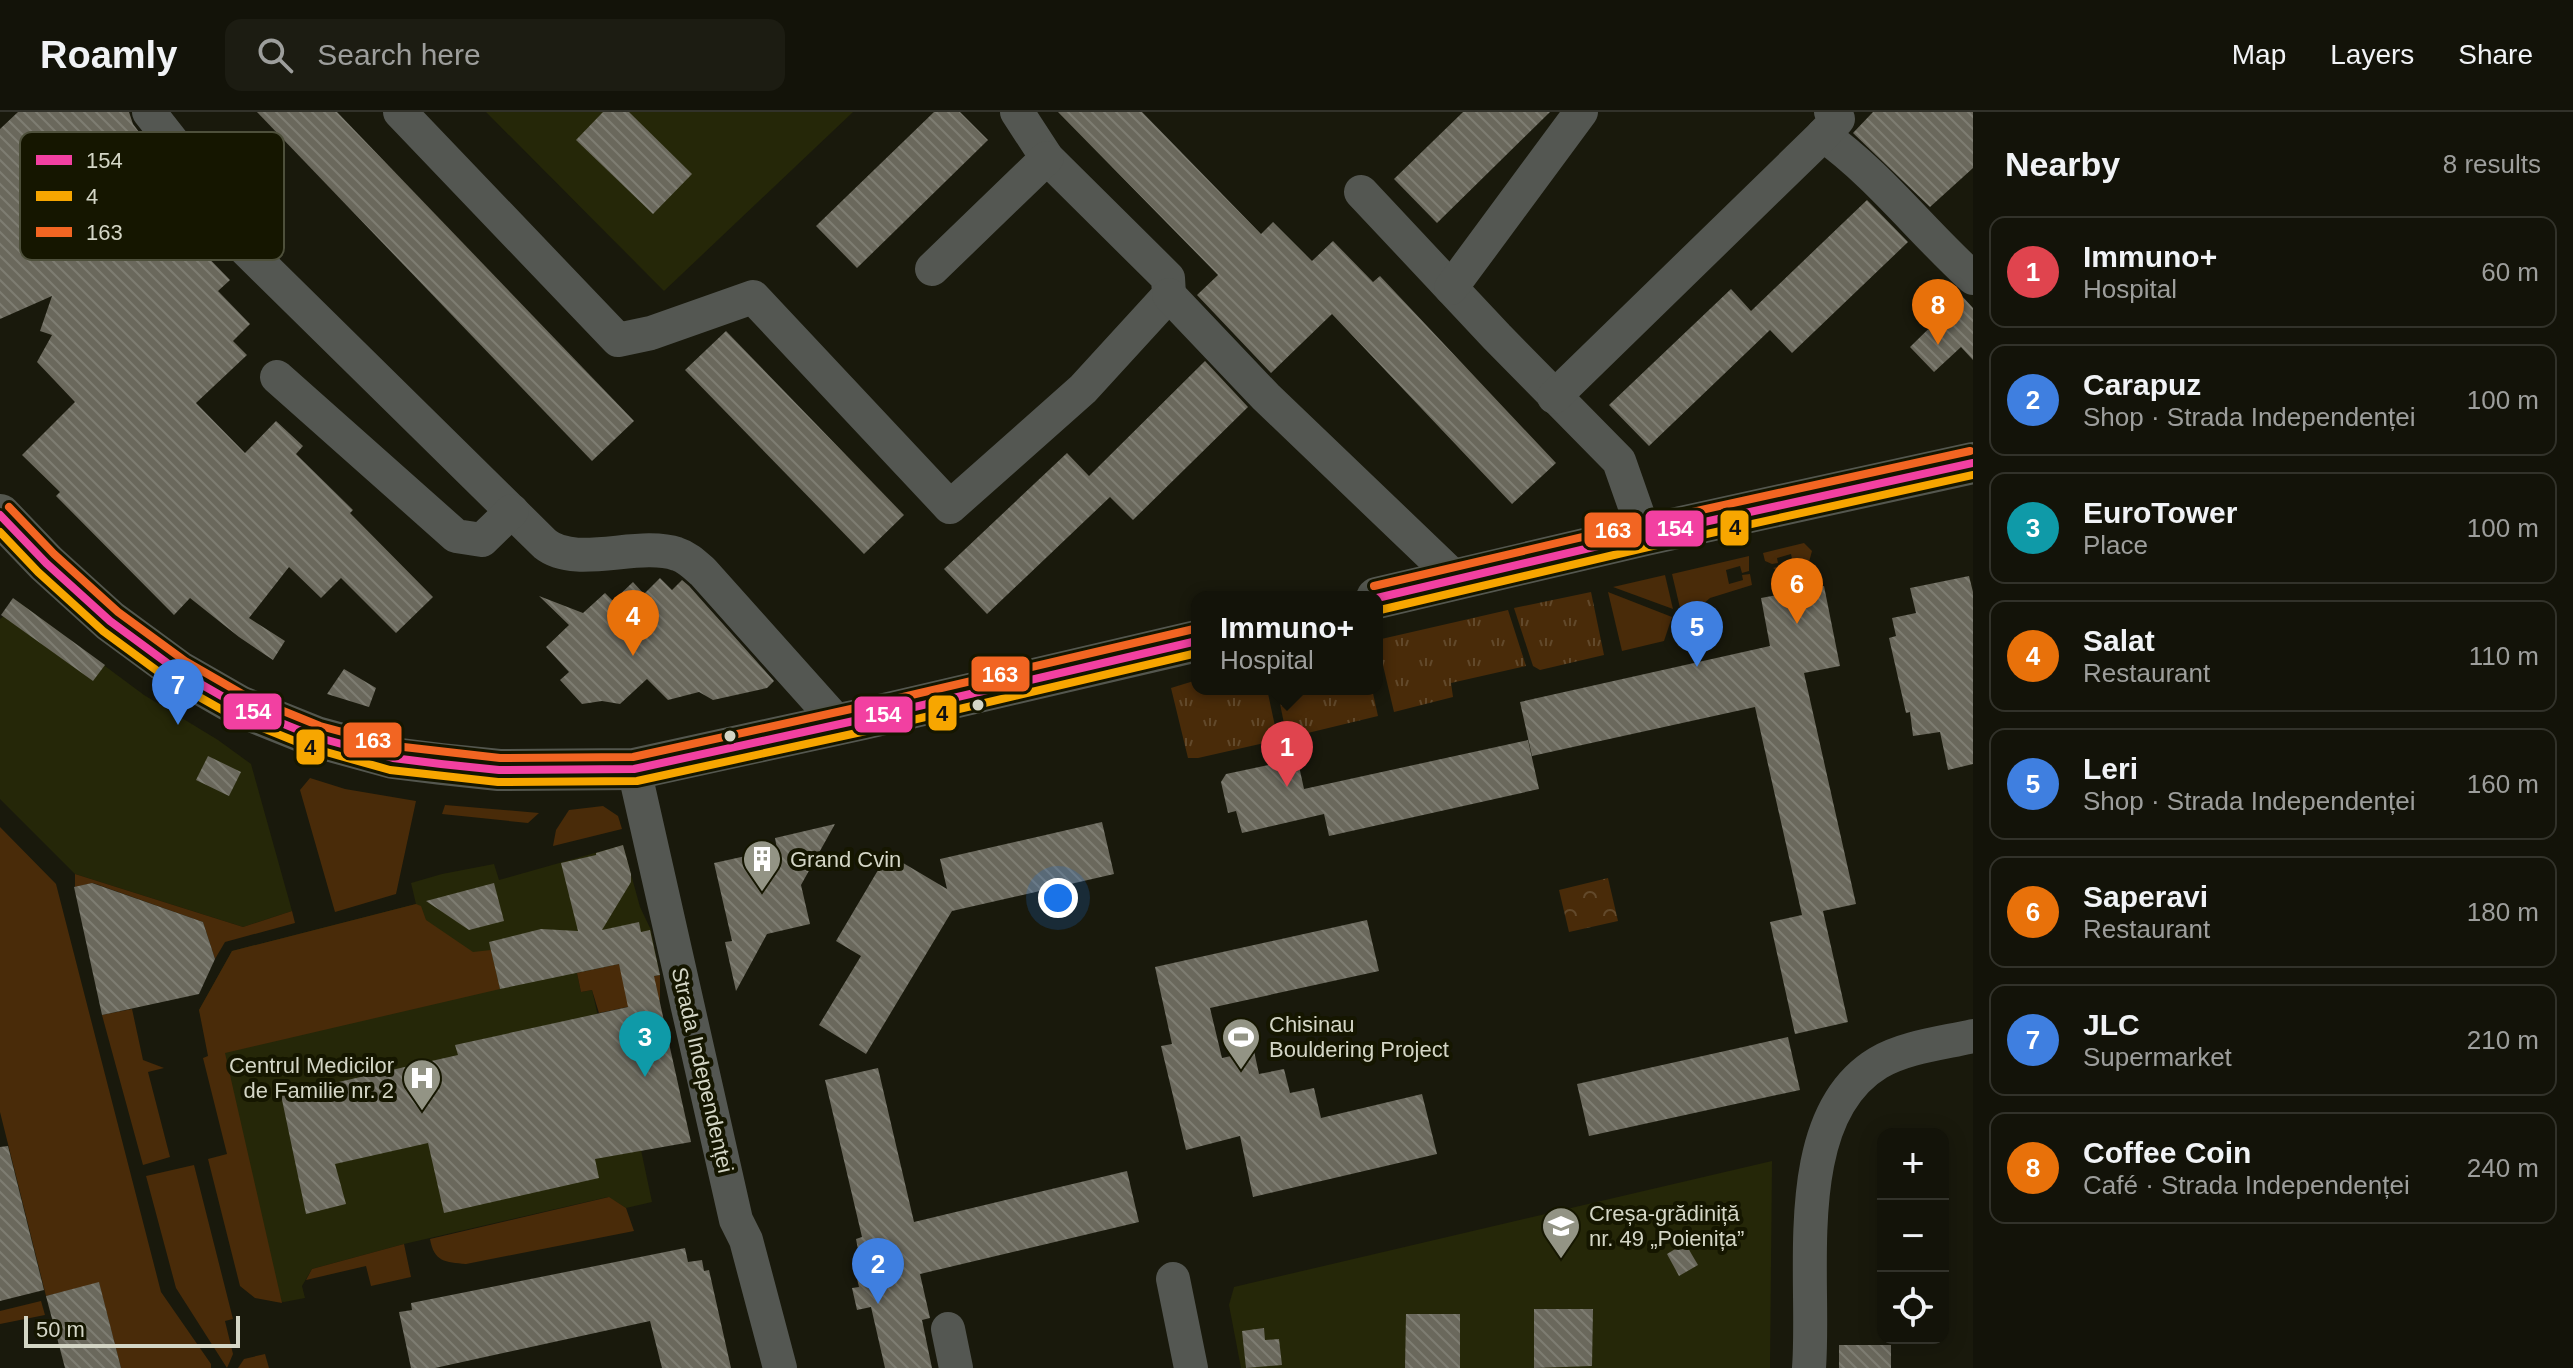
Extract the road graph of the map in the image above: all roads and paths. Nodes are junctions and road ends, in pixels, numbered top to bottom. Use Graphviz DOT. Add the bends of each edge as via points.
graph roads {
  1 [pos="149,112"];
  2 [pos="400,112"];
  3 [pos="1017,112"];
  4 [pos="1581,112"];
  5 [pos="1827,123"];
  6 [pos="165,132"];
  7 [pos="1047,158"];
  8 [pos="1361,192"];
  9 [pos="257,260"];
  10 [pos="932,269"];
  11 [pos="1973,278"];
  12 [pos="1451,288"];
  13 [pos="1169,295"];
  14 [pos="277,377"];
  15 [pos="1554,397"];
  16 [pos="1973,463"];
  17 [pos="512,511"];
  18 [pos="0,515"];
  19 [pos="1645,535"];
  20 [pos="1456,579"];
  21 [pos="1383,597"];
  22 [pos="1191,642"];
  23 [pos="839,724"];
  24 [pos="634,769"];
  25 [pos="1973,1036"];
  26 [pos="1173,1279"];
  27 [pos="948,1329"];
  28 [pos="780,1368"];
  29 [pos="956,1368"];
  30 [pos="1191,1368"];
  31 [pos="1809,1368"];
  1 -- 6 [label="street"];
  2 -- 13 [label="street" via="618,340 753,297 950,507 1083,389"];
  3 -- 7 [label="street"];
  4 -- 12 [label="street"];
  5 -- 11 [label="street" via="1845,150"];
  5 -- 15 [label="street"];
  7 -- 10 [label="street"];
  7 -- 13 [label="street" via="1168,278"];
  8 -- 12 [label="street"];
  9 -- 17 [label="street"];
  12 -- 15 [label="street"];
  13 -- 20 [label="street" via="1266,397"];
  14 -- 17 [label="street" via="456,536 482,540"];
  15 -- 19 [label="street" via="1619,461"];
  16 -- 19 [label="main road"];
  17 -- 23 [label="street" via="552,550 639,550 685,557"];
  18 -- 24 [label="main road" via="110,621 178,671 265,717 393,758 499,770"];
  19 -- 20 [label="main road"];
  20 -- 21 [label="main road"];
  22 -- 23 [label="main road"];
  23 -- 24 [label="main road"];
  24 -- 28 [label="street, Strada Independenței" via="736,1220"];
  25 -- 31 [label="street" via="1879,1062 1854,1083 1832,1117 1811,1209"];
  26 -- 30 [label="street"];
  27 -- 29 [label="street"];
}
